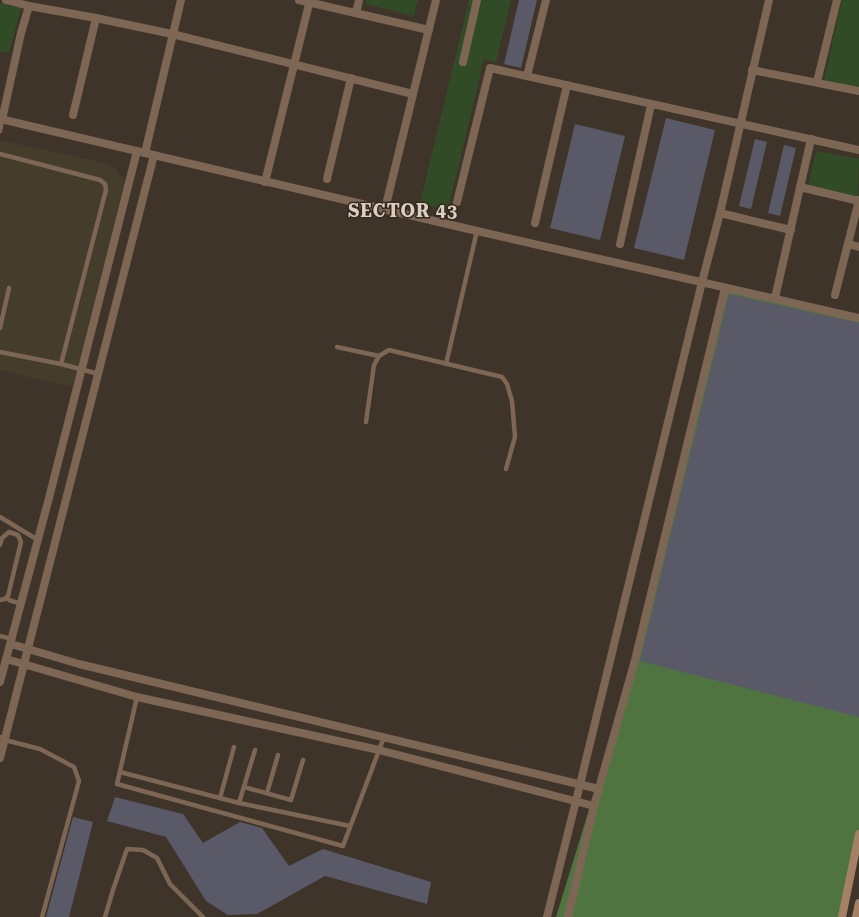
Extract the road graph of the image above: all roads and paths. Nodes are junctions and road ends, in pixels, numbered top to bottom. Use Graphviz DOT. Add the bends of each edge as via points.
graph roads {
  1 [pos="6,0"];
  2 [pos="181,0"];
  3 [pos="299,0"];
  4 [pos="359,0"];
  5 [pos="436,0"];
  6 [pos="477,0"];
  7 [pos="546,0"];
  8 [pos="769,0"];
  9 [pos="837,0"];
  10 [pos="310,1"];
  11 [pos="29,6"];
  12 [pos="356,13"];
  13 [pos="96,18"];
  14 [pos="429,30"];
  15 [pos="172,34"];
  16 [pos="463,62"];
  17 [pos="294,64"];
  18 [pos="752,70"];
  19 [pos="527,76"];
  20 [pos="351,78"];
  21 [pos="817,82"];
  22 [pos="567,85"];
  23 [pos="859,91"];
  24 [pos="413,94"];
  25 [pos="651,105"];
  26 [pos="73,115"];
  27 [pos="1,120"];
  28 [pos="740,124"];
  29 [pos="0,131"];
  30 [pos="811,139"];
  31 [pos="859,150"];
  32 [pos="141,152"];
  33 [pos="0,154"];
  34 [pos="154,155"];
  35 [pos="326,179"];
  36 [pos="265,182"];
  37 [pos="800,187"];
  38 [pos="859,200"];
  39 [pos="457,202"];
  40 [pos="385,210"];
  41 [pos="720,213"];
  42 [pos="535,223"];
  43 [pos="791,230"];
  44 [pos="477,231"];
  45 [pos="620,244"];
  46 [pos="848,244"];
  47 [pos="859,247"];
  48 [pos="702,282"];
  49 [pos="9,288"];
  50 [pos="725,288"];
  51 [pos="835,295"];
  52 [pos="775,298"];
  53 [pos="859,318"];
  54 [pos="0,328"];
  55 [pos="337,347"];
  56 [pos="0,352"];
  57 [pos="379,356"];
  58 [pos="61,364"];
  59 [pos="446,364"];
  60 [pos="81,370"];
  61 [pos="99,374"];
  62 [pos="366,422"];
  63 [pos="506,469"];
  64 [pos="0,517"];
  65 [pos="38,540"];
  66 [pos="0,545"];
  67 [pos="6,598"];
  68 [pos="0,600"];
  69 [pos="22,604"];
  70 [pos="0,636"];
  71 [pos="11,642"];
  72 [pos="29,649"];
  73 [pos="6,659"];
  74 [pos="24,664"];
  75 [pos="0,682"];
  76 [pos="137,697"];
  77 [pos="384,737"];
  78 [pos="2,739"];
  79 [pos="234,747"];
  80 [pos="255,750"];
  81 [pos="379,750"];
  82 [pos="278,755"];
  83 [pos="0,758"];
  84 [pos="303,760"];
  85 [pos="120,772"];
  86 [pos="580,784"];
  87 [pos="244,787"];
  88 [pos="599,789"];
  89 [pos="267,794"];
  90 [pos="220,798"];
  91 [pos="576,801"];
  92 [pos="239,802"];
  93 [pos="594,806"];
  94 [pos="350,826"];
  95 [pos="859,834"];
  96 [pos="859,903"];
  97 [pos="42,917"];
  98 [pos="105,917"];
  99 [pos="203,917"];
  100 [pos="547,917"];
  101 [pos="568,917"];
  102 [pos="842,917"];
  103 [pos="856,917"];
  1 -- 11 [label="street"];
  2 -- 15 [label="street"];
  3 -- 10 [label="street"];
  4 -- 12 [label="street"];
  5 -- 14 [label="street"];
  6 -- 16 [label="street"];
  7 -- 19 [label="street"];
  8 -- 18 [label="street"];
  9 -- 21 [label="street"];
  10 -- 12 [label="street"];
  10 -- 17 [label="street"];
  11 -- 13 [label="street"];
  11 -- 27 [label="street"];
  12 -- 14 [label="street"];
  13 -- 15 [label="street"];
  13 -- 26 [label="street"];
  14 -- 24 [label="street"];
  15 -- 17 [label="street"];
  15 -- 32 [label="street"];
  17 -- 20 [label="street"];
  17 -- 36 [label="street"];
  18 -- 21 [label="street"];
  18 -- 28 [label="street"];
  19 -- 22 [label="street"];
  19 -- 39 [label="street" via="490,68"];
  20 -- 24 [label="street"];
  20 -- 35 [label="street"];
  21 -- 23 [label="street"];
  22 -- 25 [label="street"];
  22 -- 42 [label="street"];
  24 -- 40 [label="street"];
  25 -- 28 [label="street"];
  25 -- 45 [label="street"];
  27 -- 29 [label="lane"];
  27 -- 32 [label="street"];
  28 -- 30 [label="street"];
  28 -- 41 [label="street"];
  30 -- 31 [label="street"];
  30 -- 37 [label="street"];
  32 -- 34 [label="street"];
  32 -- 60 [label="street"];
  33 -- 58 [label="lane" via="100,180 105,184 106,190"];
  34 -- 36 [label="street"];
  34 -- 61 [label="street"];
  36 -- 40 [label="street"];
  37 -- 38 [label="street"];
  37 -- 43 [label="street"];
  38 -- 46 [label="street"];
  40 -- 44 [label="street"];
  41 -- 43 [label="street"];
  41 -- 48 [label="street"];
  43 -- 52 [label="street"];
  44 -- 48 [label="street"];
  44 -- 59 [label="lane"];
  46 -- 47 [label="street"];
  46 -- 51 [label="street"];
  48 -- 50 [label="street"];
  48 -- 86 [label="street"];
  49 -- 54 [label="lane"];
  50 -- 52 [label="street"];
  50 -- 88 [label="street" via="635,660"];
  52 -- 53 [label="street"];
  55 -- 57 [label="lane"];
  56 -- 58 [label="lane"];
  57 -- 59 [label="lane" via="389,350"];
  57 -- 62 [label="lane" via="374,365"];
  58 -- 60 [label="lane"];
  59 -- 63 [label="lane" via="502,377 507,384 512,401 515,437"];
  60 -- 61 [label="lane"];
  60 -- 65 [label="street"];
  61 -- 72 [label="street"];
  64 -- 65 [label="lane"];
  65 -- 69 [label="street"];
  66 -- 67 [label="lane" via="2,538 9,532 18,535 21,542"];
  67 -- 68 [label="lane"];
  67 -- 69 [label="lane"];
  69 -- 71 [label="street"];
  70 -- 71 [label="lane"];
  71 -- 72 [label="street"];
  71 -- 73 [label="street"];
  72 -- 74 [label="street"];
  72 -- 77 [label="street" via="79,664"];
  73 -- 74 [label="street"];
  73 -- 75 [label="street"];
  74 -- 76 [label="street"];
  74 -- 78 [label="street"];
  76 -- 81 [label="street"];
  76 -- 85 [label="lane"];
  77 -- 81 [label="lane"];
  77 -- 86 [label="street"];
  78 -- 83 [label="street"];
  78 -- 97 [label="lane" via="40,749 74,767 79,781"];
  79 -- 90 [label="lane"];
  80 -- 87 [label="lane"];
  81 -- 91 [label="street"];
  81 -- 94 [label="lane"];
  82 -- 89 [label="lane"];
  84 -- 89 [label="lane" via="291,800"];
  85 -- 90 [label="lane"];
  85 -- 94 [label="lane" via="117,784 343,846"];
  86 -- 88 [label="street"];
  86 -- 91 [label="street"];
  87 -- 89 [label="lane"];
  87 -- 92 [label="lane"];
  88 -- 93 [label="street"];
  90 -- 92 [label="lane"];
  91 -- 93 [label="street"];
  91 -- 100 [label="street"];
  92 -- 94 [label="lane"];
  93 -- 101 [label="street"];
  95 -- 102 [label="main road"];
  96 -- 103 [label="main road"];
  98 -- 99 [label="lane" via="127,849 143,850 157,858 170,884"];
}
